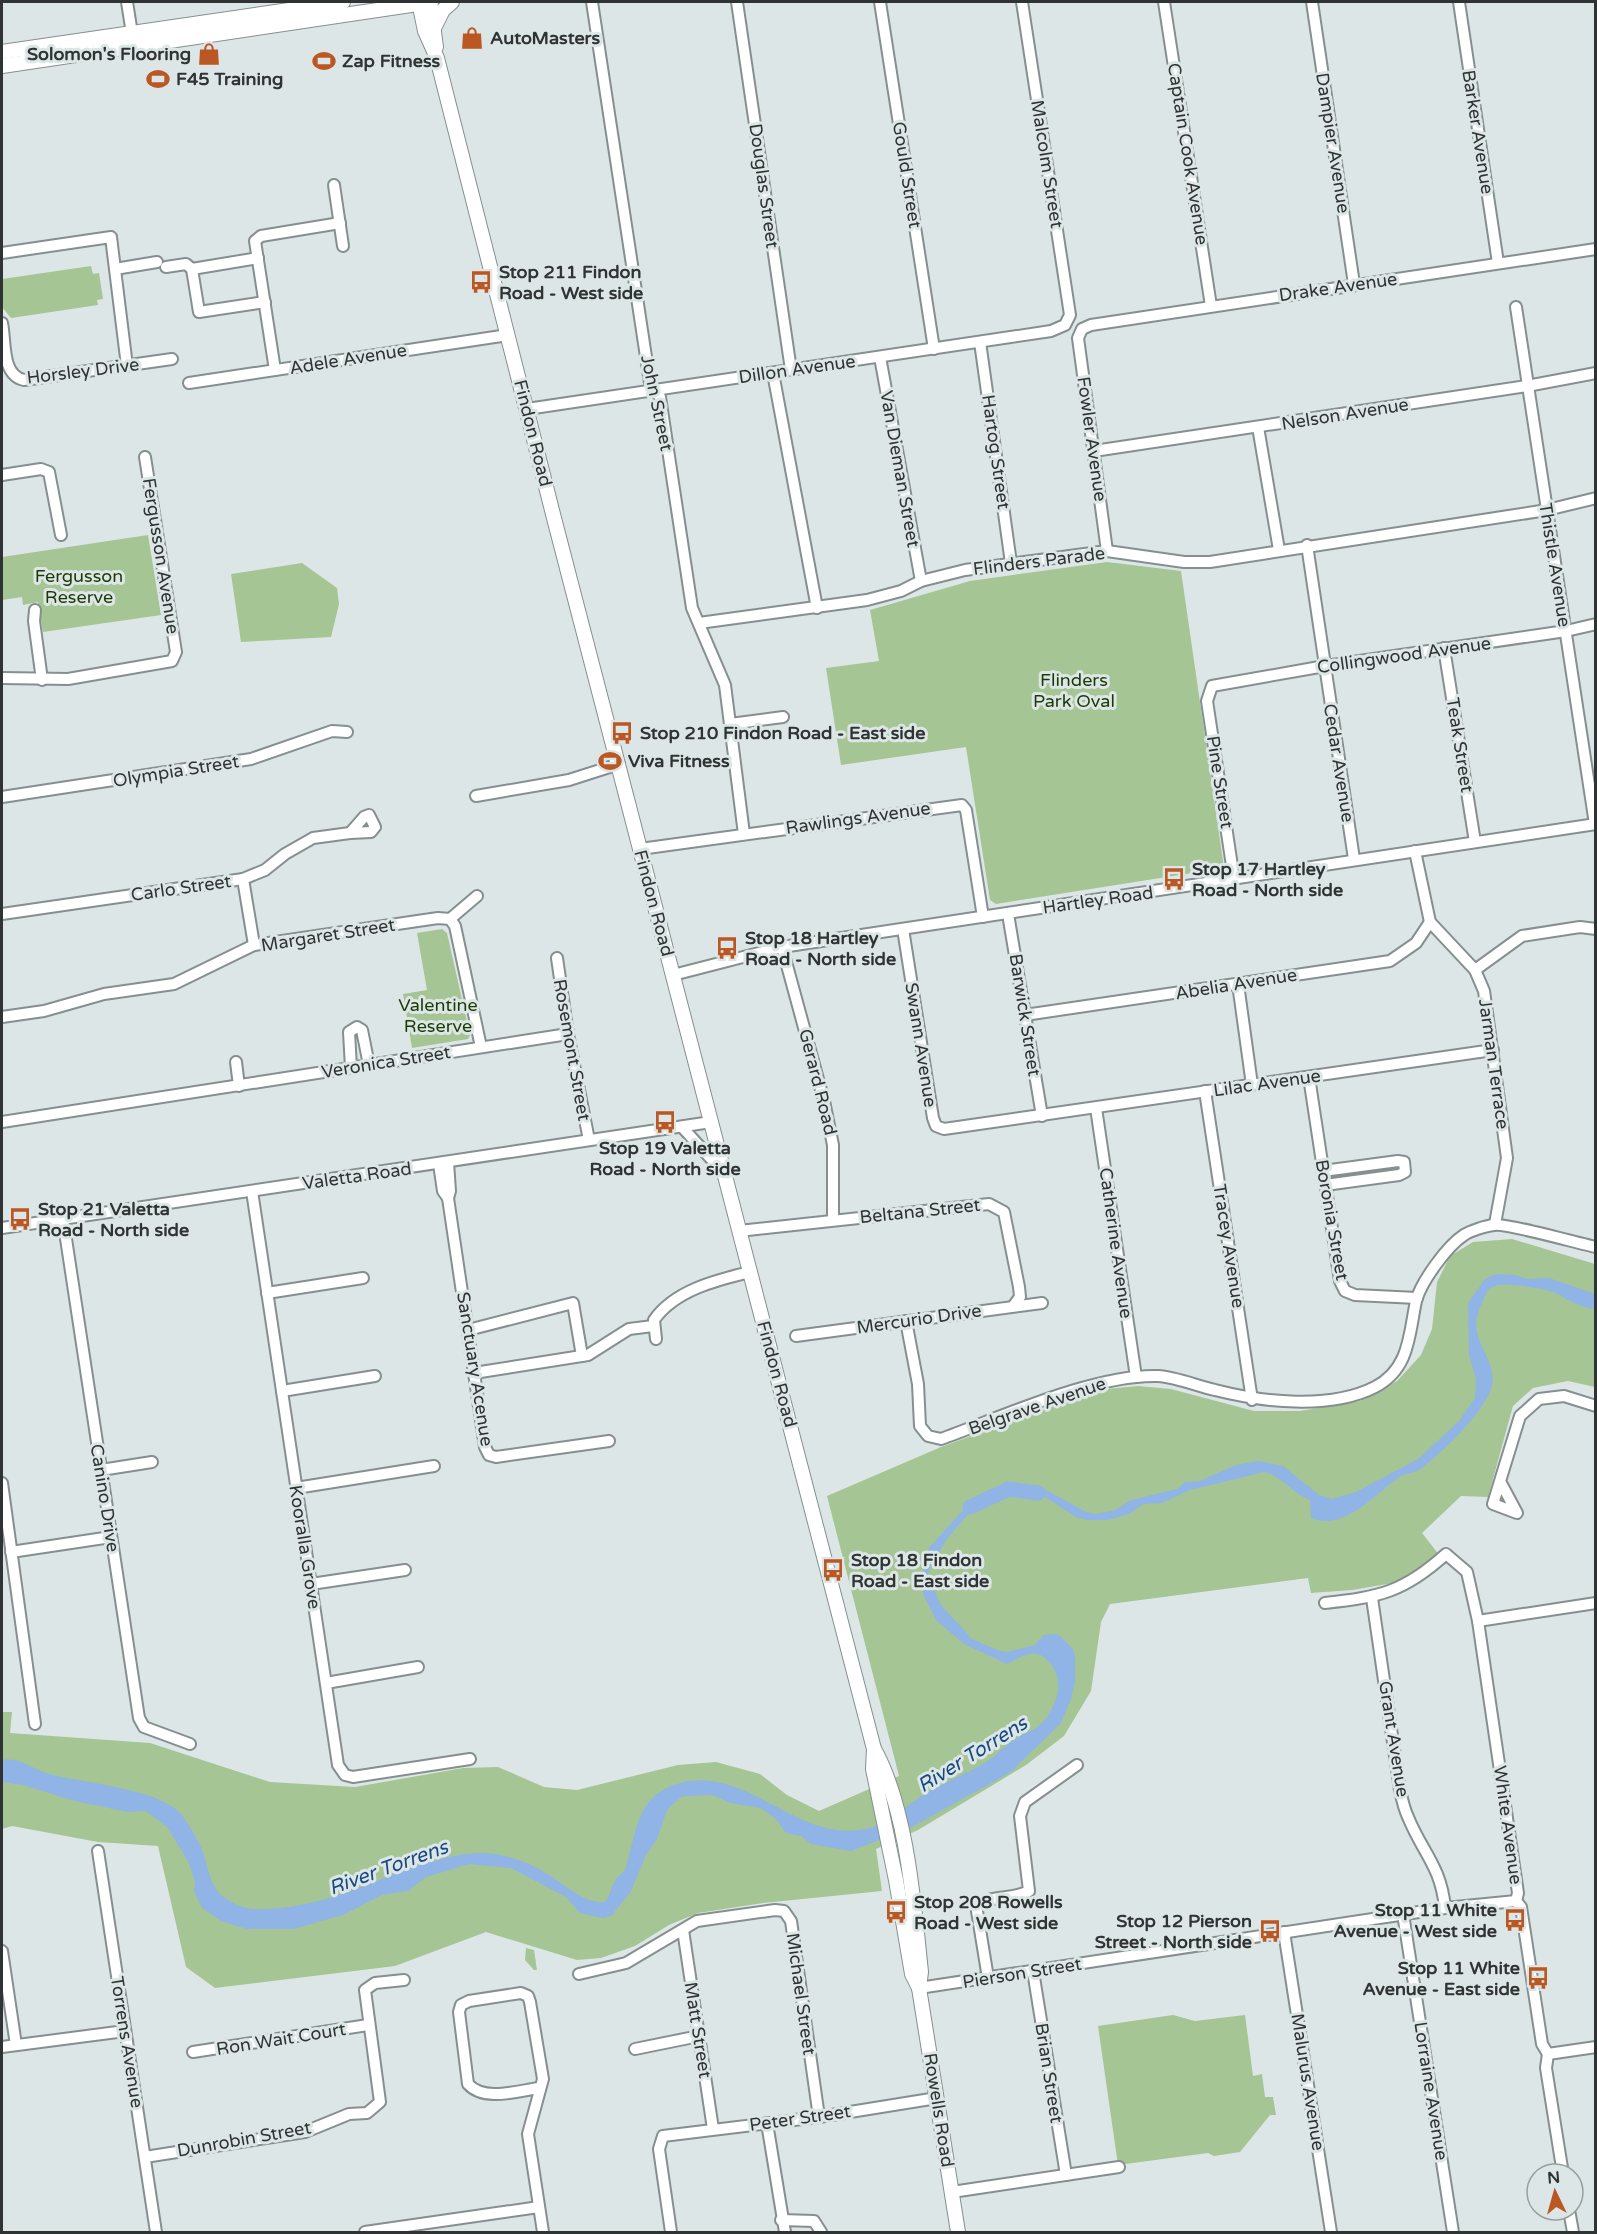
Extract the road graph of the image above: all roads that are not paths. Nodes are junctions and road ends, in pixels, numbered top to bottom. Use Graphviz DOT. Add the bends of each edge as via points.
graph roads {
  1 [pos="127,2"];
  2 [pos="343,2"];
  3 [pos="426,2"];
  4 [pos="452,2"];
  5 [pos="592,2"];
  6 [pos="737,2"];
  7 [pos="880,2"];
  8 [pos="1023,2"];
  9 [pos="1164,2"];
  10 [pos="1312,2"];
  11 [pos="1458,2"];
  12 [pos="396,7"];
  13 [pos="234,26"];
  14 [pos="430,29"];
  15 [pos="133,39"];
  16 [pos="2,52"];
  17 [pos="2,66"];
  18 [pos="334,185"];
  19 [pos="340,223"];
  20 [pos="343,246"];
  21 [pos="1596,249"];
  22 [pos="2,253"];
  23 [pos="258,258"];
  24 [pos="1498,263"];
  25 [pos="115,269"];
  26 [pos="192,269"];
  27 [pos="1354,284"];
  28 [pos="264,302"];
  29 [pos="1211,306"];
  30 [pos="1516,307"];
  31 [pos="2,323"];
  32 [pos="1065,325"];
  33 [pos="1082,329"];
  34 [pos="508,335"];
  35 [pos="980,342"];
  36 [pos="934,349"];
  37 [pos="880,357"];
  38 [pos="172,359"];
  39 [pos="127,366"];
  40 [pos="275,370"];
  41 [pos="791,370"];
  42 [pos="772,373"];
  43 [pos="1596,374"];
  44 [pos="189,383"];
  45 [pos="1527,386"];
  46 [pos="655,390"];
  47 [pos="527,409"];
  48 [pos="1258,427"];
  49 [pos="1094,452"];
  50 [pos="145,457"];
  51 [pos="2,475"];
  52 [pos="1596,498"];
  53 [pos="1547,510"];
  54 [pos="61,535"];
  55 [pos="1307,546"];
  56 [pos="1107,550"];
  57 [pos="1279,550"];
  58 [pos="1011,562"];
  59 [pos="921,581"];
  60 [pos="817,608"];
  61 [pos="35,610"];
  62 [pos="699,623"];
  63 [pos="1596,624"];
  64 [pos="1566,631"];
  65 [pos="1444,648"];
  66 [pos="1324,666"];
  67 [pos="2,678"];
  68 [pos="42,680"];
  69 [pos="1212,686"];
  70 [pos="783,717"];
  71 [pos="730,724"];
  72 [pos="347,732"];
  73 [pos="619,764"];
  74 [pos="476,796"];
  75 [pos="2,797"];
  76 [pos="1595,824"];
  77 [pos="350,833"];
  78 [pos="744,834"];
  79 [pos="1475,842"];
  80 [pos="640,849"];
  81 [pos="1415,851"];
  82 [pos="1354,859"];
  83 [pos="243,879"];
  84 [pos="1234,879"];
  85 [pos="477,896"];
  86 [pos="2,914"];
  87 [pos="1008,914"];
  88 [pos="983,917"];
  89 [pos="450,919"];
  90 [pos="1430,922"];
  91 [pos="1592,928"];
  92 [pos="903,929"];
  93 [pos="254,945"];
  94 [pos="782,947"];
  95 [pos="557,958"];
  96 [pos="1475,970"];
  97 [pos="673,975"];
  98 [pos="1238,984"];
  99 [pos="1025,1016"];
  100 [pos="2,1017"];
  101 [pos="568,1034"];
  102 [pos="481,1047"];
  103 [pos="1493,1050"];
  104 [pos="236,1062"];
  105 [pos="369,1065"];
  106 [pos="351,1068"];
  107 [pos="1309,1077"];
  108 [pos="1252,1085"];
  109 [pos="239,1086"];
  110 [pos="1205,1091"];
  111 [pos="1096,1108"];
  112 [pos="1042,1116"];
  113 [pos="2,1122"];
  114 [pos="711,1122"];
  115 [pos="682,1127"];
  116 [pos="589,1140"];
  117 [pos="443,1163"];
  118 [pos="1323,1171"];
  119 [pos="725,1175"];
  120 [pos="1326,1185"];
  121 [pos="252,1191"];
  122 [pos="63,1219"];
  123 [pos="833,1220"];
  124 [pos="1495,1224"];
  125 [pos="2,1228"];
  126 [pos="739,1231"];
  127 [pos="1596,1247"];
  128 [pos="750,1272"];
  129 [pos="363,1278"];
  130 [pos="267,1293"];
  131 [pos="1417,1298"];
  132 [pos="1042,1303"];
  133 [pos="1014,1305"];
  134 [pos="906,1321"];
  135 [pos="653,1326"];
  136 [pos="468,1330"];
  137 [pos="796,1336"];
  138 [pos="656,1339"];
  139 [pos="582,1356"];
  140 [pos="474,1373"];
  141 [pos="375,1376"];
  142 [pos="1136,1377"];
  143 [pos="282,1391"];
  144 [pos="1252,1400"];
  145 [pos="1596,1406"];
  146 [pos="609,1441"];
  147 [pos="152,1462"];
  148 [pos="434,1466"];
  149 [pos="101,1470"];
  150 [pos="2,1483"];
  151 [pos="1501,1483"];
  152 [pos="296,1488"];
  153 [pos="111,1537"];
  154 [pos="11,1552"];
  155 [pos="405,1569"];
  156 [pos="14,1578"];
  157 [pos="3,1579"];
  158 [pos="311,1584"];
  159 [pos="1372,1598"];
  160 [pos="1325,1603"];
  161 [pos="1596,1603"];
  162 [pos="1478,1621"];
  163 [pos="418,1667"];
  164 [pos="326,1683"];
  165 [pos="34,1724"];
  166 [pos="190,1744"];
  167 [pos="470,1758"];
  168 [pos="1077,1765"];
  169 [pos="884,1790"];
  170 [pos="98,1851"];
  171 [pos="907,1855"];
  172 [pos="892,1858"];
  173 [pos="1516,1901"];
  174 [pos="1445,1908"];
  175 [pos="1403,1914"];
  176 [pos="683,1930"];
  177 [pos="1284,1932"];
  178 [pos="2,1951"];
  179 [pos="1033,1971"];
  180 [pos="579,1974"];
  181 [pos="988,1978"];
  182 [pos="404,1980"];
  183 [pos="919,1988"];
  184 [pos="368,2025"];
  185 [pos="125,2031"];
  186 [pos="699,2036"];
  187 [pos="16,2045"];
  188 [pos="2,2047"];
  189 [pos="1596,2047"];
  190 [pos="635,2049"];
  191 [pos="193,2052"];
  192 [pos="1548,2054"];
  193 [pos="539,2088"];
  194 [pos="937,2098"];
  195 [pos="819,2117"];
  196 [pos="766,2123"];
  197 [pos="713,2129"];
  198 [pos="145,2157"];
  199 [pos="1561,2162"];
  200 [pos="1119,2167"];
  201 [pos="1066,2175"];
  202 [pos="952,2192"];
  203 [pos="538,2207"];
  204 [pos="781,2220"];
  205 [pos="420,2229"];
  206 [pos="156,2232"];
  207 [pos="365,2232"];
  208 [pos="543,2232"];
  209 [pos="671,2232"];
  210 [pos="784,2232"];
  211 [pos="821,2232"];
  212 [pos="958,2232"];
  213 [pos="1331,2232"];
  214 [pos="1453,2232"];
  1 -- 15 [label="street"];
  2 -- 13 [label="main road"];
  3 -- 12 [label="main road"];
  3 -- 14 [label="main road, Findon Road"];
  4 -- 14 [label="main road"];
  5 -- 46 [label="street, John Street" via="650,383"];
  6 -- 41 [label="street, Douglas Street"];
  7 -- 36 [label="street, Gould Street"];
  8 -- 32 [label="street, Malcolm Street" via="1070,315"];
  9 -- 29 [label="street, Captain Cook Avenue"];
  10 -- 27 [label="street, Dampier Avenue"];
  11 -- 24 [label="street, Barker Avenue"];
  12 -- 13 [label="main road"];
  12 -- 14 [label="main road"];
  13 -- 15 [label="main road"];
  14 -- 34 [label="main road, Findon Road"];
  15 -- 16 [label="main road"];
  15 -- 17 [label="main road"];
  18 -- 19 [label="street"];
  19 -- 20 [label="street"];
  19 -- 23 [label="street" via="261,236 255,241"];
  21 -- 24 [label="street, Drake Avenue"];
  22 -- 25 [label="street" via="111,237"];
  23 -- 26 [label="street"];
  23 -- 28 [label="street"];
  24 -- 27 [label="street, Drake Avenue"];
  25 -- 26 [label="street" via="162,264 186,264"];
  25 -- 39 [label="street"];
  26 -- 28 [label="street" via="199,312"];
  27 -- 29 [label="street, Drake Avenue"];
  28 -- 40 [label="street"];
  29 -- 33 [label="street, Drake Avenue"];
  30 -- 45 [label="street, Thistle Avenue"];
  31 -- 39 [label="street, Horsley Drive" via="9,370 17,378"];
  32 -- 35 [label="street, Dillon Avenue" via="1052,331"];
  33 -- 49 [label="street, Fowler Avenue" via="1078,338"];
  34 -- 40 [label="street, Adele Avenue"];
  34 -- 47 [label="main road, Findon Road"];
  35 -- 36 [label="street, Dillon Avenue"];
  35 -- 58 [label="street, Hartog Street"];
  36 -- 37 [label="street, Dillon Avenue"];
  37 -- 41 [label="street, Dillon Avenue"];
  37 -- 59 [label="street, Van Dieman Street"];
  38 -- 39 [label="street, Horsley Drive"];
  40 -- 44 [label="street, Adele Avenue"];
  41 -- 42 [label="street, Dillon Avenue"];
  42 -- 46 [label="street, Dillon Avenue"];
  42 -- 60 [label="street"];
  43 -- 45 [label="street, Nelson Avenue"];
  45 -- 48 [label="street, Nelson Avenue"];
  45 -- 53 [label="street, Thistle Avenue"];
  46 -- 47 [label="street, Dillon Avenue"];
  46 -- 62 [label="street, John Street" via="660,397 692,608"];
  47 -- 73 [label="main road, Findon Road"];
  48 -- 49 [label="street, Nelson Avenue"];
  48 -- 57 [label="street"];
  49 -- 56 [label="street, Fowler Avenue"];
  50 -- 68 [label="street, Fergusson Avenue" via="175,657 164,664"];
  51 -- 54 [label="street" via="41,469 48,472"];
  52 -- 53 [label="street, Flinders Parade"];
  53 -- 55 [label="street, Flinders Parade"];
  53 -- 64 [label="street, Thistle Avenue"];
  55 -- 57 [label="street, Flinders Parade"];
  55 -- 66 [label="street, Cedar Avenue"];
  56 -- 57 [label="street, Flinders Parade" via="1210,562"];
  56 -- 58 [label="street, Flinders Parade"];
  58 -- 59 [label="street, Flinders Parade"];
  59 -- 60 [label="street, Flinders Parade" via="890,594"];
  60 -- 62 [label="street, Flinders Parade"];
  61 -- 68 [label="street"];
  62 -- 71 [label="street, John Street" via="724,685"];
  63 -- 64 [label="street, Collingwood Avenue"];
  64 -- 65 [label="street, Collingwood Avenue"];
  64 -- 76 [label="street, Thistle Avenue"];
  65 -- 66 [label="street, Collingwood Avenue"];
  65 -- 79 [label="street, Teak Street"];
  66 -- 69 [label="street, Collingwood Avenue"];
  66 -- 82 [label="street, Cedar Avenue"];
  67 -- 68 [label="street, Fergusson Avenue"];
  69 -- 84 [label="street, Pine Street" via="1208,701"];
  70 -- 71 [label="street"];
  71 -- 78 [label="street, John Street"];
  72 -- 75 [label="street, Olympia Street" via="332,731 251,759"];
  73 -- 74 [label="street" via="569,780"];
  73 -- 80 [label="main road, Findon Road"];
  76 -- 79 [label="street, Hartley Road"];
  77 -- 83 [label="street, Carlo Street" via="313,838 265,870"];
  78 -- 80 [label="street, Rawlings Avenue"];
  78 -- 88 [label="street, Rawlings Avenue" via="962,805 966,810"];
  79 -- 81 [label="street, Hartley Road"];
  80 -- 97 [label="main road, Findon Road"];
  81 -- 82 [label="street, Hartley Road"];
  81 -- 90 [label="street"];
  82 -- 84 [label="street, Hartley Road"];
  83 -- 86 [label="street, Carlo Street"];
  83 -- 93 [label="street"];
  84 -- 87 [label="street, Hartley Road"];
  85 -- 89 [label="street"];
  87 -- 88 [label="street, Hartley Road"];
  87 -- 99 [label="street, Barwick Street"];
  88 -- 92 [label="street, Hartley Road"];
  89 -- 93 [label="street, Margaret Street"];
  89 -- 102 [label="street" via="455,926"];
  90 -- 96 [label="street, Jarman Terrace"];
  90 -- 98 [label="street, Abelia Avenue" via="1416,943 1390,961"];
  91 -- 96 [label="street" via="1522,936"];
  92 -- 94 [label="street, Hartley Road"];
  92 -- 112 [label="street, Swann Avenue" via="936,1126 944,1130"];
  93 -- 100 [label="street, Margaret Street" via="174,984 104,994 44,1011"];
  94 -- 97 [label="street, Hartley Road"];
  94 -- 123 [label="street, Gerard Road" via="833,1145"];
  95 -- 101 [label="street, Rosemont Street"];
  96 -- 103 [label="street, Jarman Terrace" via="1484,991"];
  97 -- 114 [label="main road, Findon Road"];
  98 -- 99 [label="street, Abelia Avenue"];
  98 -- 108 [label="street"];
  99 -- 112 [label="street, Barwick Street"];
  101 -- 102 [label="street, Veronica Street"];
  101 -- 116 [label="street, Rosemont Street"];
  102 -- 105 [label="street, Veronica Street"];
  103 -- 107 [label="street, Lilac Avenue"];
  103 -- 124 [label="street, Jarman Terrace" via="1507,1158"];
  104 -- 109 [label="street"];
  105 -- 106 [label="street, Veronica Street"];
  105 -- 106 [label="street" via="362,1030 357,1027 349,1032 348,1038"];
  106 -- 109 [label="street, Veronica Street"];
  107 -- 108 [label="street, Lilac Avenue"];
  107 -- 118 [label="street, Boronia Street"];
  108 -- 110 [label="street, Lilac Avenue"];
  109 -- 113 [label="street, Veronica Street"];
  110 -- 111 [label="street, Lilac Avenue"];
  110 -- 144 [label="street, Tracey Avenue"];
  111 -- 112 [label="street, Lilac Avenue"];
  111 -- 142 [label="street, Catherine Avenue"];
  114 -- 115 [label="street, Valetta Road"];
  114 -- 119 [label="main road, Findon Road"];
  115 -- 116 [label="street, Valetta Road"];
  115 -- 119 [label="street"];
  116 -- 117 [label="street, Valetta Road"];
  117 -- 121 [label="street, Valetta Road"];
  117 -- 136 [label="street, Sanctuary Acenue"];
  118 -- 120 [label="street, Boronia Street"];
  118 -- 120 [label="street" via="1398,1161 1406,1166 1399,1175"];
  119 -- 126 [label="main road, Findon Road"];
  120 -- 131 [label="street, Boronia Street" via="1345,1292"];
  121 -- 122 [label="street, Valetta Road"];
  121 -- 130 [label="street, Kooralla Grove"];
  122 -- 125 [label="street, Valetta Road"];
  122 -- 149 [label="street, Canino Drive"];
  123 -- 126 [label="street, Beltana Street"];
  123 -- 133 [label="street, Beltana Street" via="989,1204 1004,1212 1008,1223 1020,1297"];
  124 -- 127 [label="street"];
  124 -- 131 [label="street, Belgrave Avenue" via="1464,1235 1438,1260"];
  126 -- 128 [label="main road, Findon Road"];
  128 -- 135 [label="street" via="705,1282 659,1313"];
  128 -- 169 [label="main road, Findon Road" via="874,1749 885,1768"];
  129 -- 130 [label="street"];
  130 -- 143 [label="street, Kooralla Grove"];
  131 -- 144 [label="street, Belgrave Avenue" via="1404,1358 1377,1386 1324,1399"];
  132 -- 133 [label="street, Mercurio Drive"];
  133 -- 134 [label="street, Mercurio Drive"];
  134 -- 137 [label="street, Mercurio Drive"];
  134 -- 142 [label="street, Belgrave Avenue" via="918,1384 920,1426 928,1437 941,1439 1094,1384"];
  135 -- 138 [label="street"];
  135 -- 139 [label="street" via="629,1329"];
  136 -- 139 [label="street" via="573,1304"];
  136 -- 140 [label="street, Sanctuary Acenue"];
  139 -- 140 [label="street"];
  140 -- 146 [label="street, Sanctuary Acenue" via="489,1455"];
  141 -- 143 [label="street"];
  142 -- 144 [label="street, Belgrave Avenue" via="1160,1376"];
  143 -- 152 [label="street, Kooralla Grove"];
  145 -- 151 [label="street" via="1564,1396 1539,1400 1520,1416"];
  147 -- 149 [label="street"];
  148 -- 152 [label="street"];
  149 -- 153 [label="street, Canino Drive"];
  150 -- 154 [label="street"];
  152 -- 158 [label="street, Kooralla Grove"];
  153 -- 154 [label="street"];
  153 -- 166 [label="street, Canino Drive" via="139,1718 144,1727"];
  154 -- 156 [label="street"];
  155 -- 158 [label="street"];
  156 -- 157 [label="street"];
  156 -- 165 [label="street"];
  158 -- 164 [label="street, Kooralla Grove"];
  159 -- 160 [label="street"];
  159 -- 162 [label="street, White Avenue" via="1422,1576 1446,1554 1467,1572"];
  159 -- 174 [label="street, Grant Avenue" via="1400,1790 1408,1818 1437,1868"];
  161 -- 162 [label="street"];
  162 -- 173 [label="street, White Avenue" via="1518,1893"];
  163 -- 164 [label="street"];
  164 -- 167 [label="street, Kooralla Grove" via="338,1765 345,1775 353,1777"];
  168 -- 181 [label="street" via="1025,1802 1020,1816 1029,1891 1021,1896 985,1899 976,1905"];
  169 -- 171 [label="main road, Findon Road"];
  169 -- 172 [label="main road, Findon Road"];
  170 -- 185 [label="street, Torrens Avenue"];
  171 -- 183 [label="main road, Rowells Road" via="921,1972"];
  172 -- 183 [label="main road, Rowells Road" via="912,1974"];
  173 -- 174 [label="street, Pierson Street"];
  173 -- 192 [label="street, White Avenue" via="1521,1907 1542,2044"];
  174 -- 175 [label="street, Pierson Street"];
  175 -- 177 [label="street, Pierson Street"];
  175 -- 214 [label="street, Lorraine Avenue"];
  176 -- 180 [label="street, Michael Street" via="627,1963"];
  176 -- 186 [label="street, Matt Street"];
  176 -- 195 [label="street, Michael Street" via="697,1922 775,1910 789,1915"];
  177 -- 179 [label="street, Pierson Street"];
  177 -- 213 [label="street, Malurus Avenue"];
  178 -- 187 [label="street"];
  179 -- 181 [label="street, Pierson Street"];
  179 -- 201 [label="street, Brian Street"];
  181 -- 183 [label="street, Pierson Street"];
  182 -- 184 [label="street" via="375,1983 365,1990"];
  183 -- 194 [label="main road, Rowells Road"];
  184 -- 191 [label="street, Ron Wait Court"];
  184 -- 198 [label="street, Dunrobin Street" via="380,2102 376,2108 305,2132"];
  185 -- 187 [label="street"];
  185 -- 198 [label="street, Torrens Avenue"];
  186 -- 190 [label="street"];
  186 -- 197 [label="street, Matt Street"];
  187 -- 188 [label="street"];
  189 -- 192 [label="street"];
  192 -- 199 [label="street, White Avenue" via="1546,2068"];
  193 -- 193 [label="street" via="475,2092 468,2084 461,2005 528,1996 543,2079"];
  193 -- 203 [label="street" via="528,2134"];
  194 -- 195 [label="street, Peter Street"];
  194 -- 202 [label="main road, Rowells Road"];
  195 -- 196 [label="street, Peter Street"];
  196 -- 197 [label="street, Peter Street"];
  196 -- 204 [label="street"];
  197 -- 209 [label="street, Peter Street" via="663,2136 659,2149"];
  198 -- 206 [label="street, Torrens Avenue"];
  200 -- 201 [label="street"];
  201 -- 202 [label="street"];
  202 -- 212 [label="main road, Rowells Road"];
  203 -- 205 [label="street"];
  203 -- 208 [label="street"];
  204 -- 210 [label="street"];
  204 -- 211 [label="street" via="814,2221"];
  205 -- 207 [label="street"];
}
